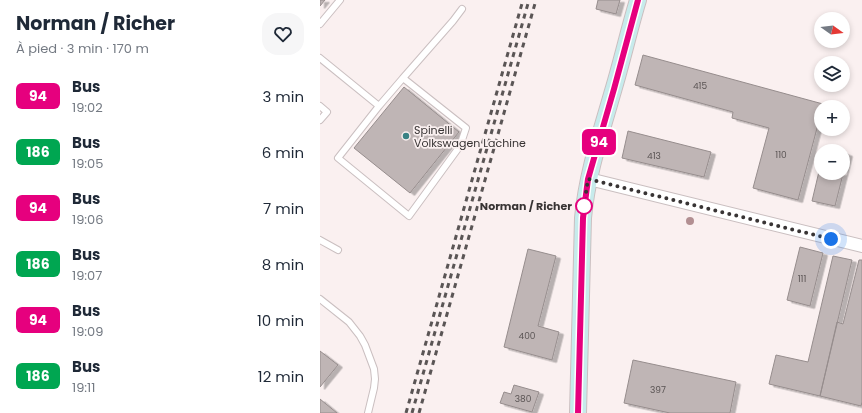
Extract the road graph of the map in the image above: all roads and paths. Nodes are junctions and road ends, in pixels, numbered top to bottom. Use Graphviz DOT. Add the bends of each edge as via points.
graph roads {
  1 [pos="340,0"];
  2 [pos="638,0"];
  3 [pos="462,9"];
  4 [pos="320,24"];
  5 [pos="320,58"];
  6 [pos="403,78"];
  7 [pos="320,106"];
  8 [pos="379,106"];
  9 [pos="320,120"];
  10 [pos="588,179"];
  11 [pos="320,240"];
  12 [pos="862,246"];
  13 [pos="338,250"];
  14 [pos="320,299"];
  15 [pos="368,413"];
  16 [pos="578,413"];
  1 -- 4 [label="lane"];
  2 -- 10 [label="street"];
  3 -- 6 [label="lane"];
  5 -- 8 [label="lane"];
  6 -- 8 [label="lane"];
  6 -- 8 [label="lane" via="466,128 460,146 409,216 338,158"];
  7 -- 9 [label="lane" via="327,112"];
  10 -- 12 [label="street"];
  10 -- 16 [label="street" via="583,218"];
  11 -- 13 [label="lane"];
  14 -- 15 [label="lane" via="349,322 365,345 375,379"];
}
